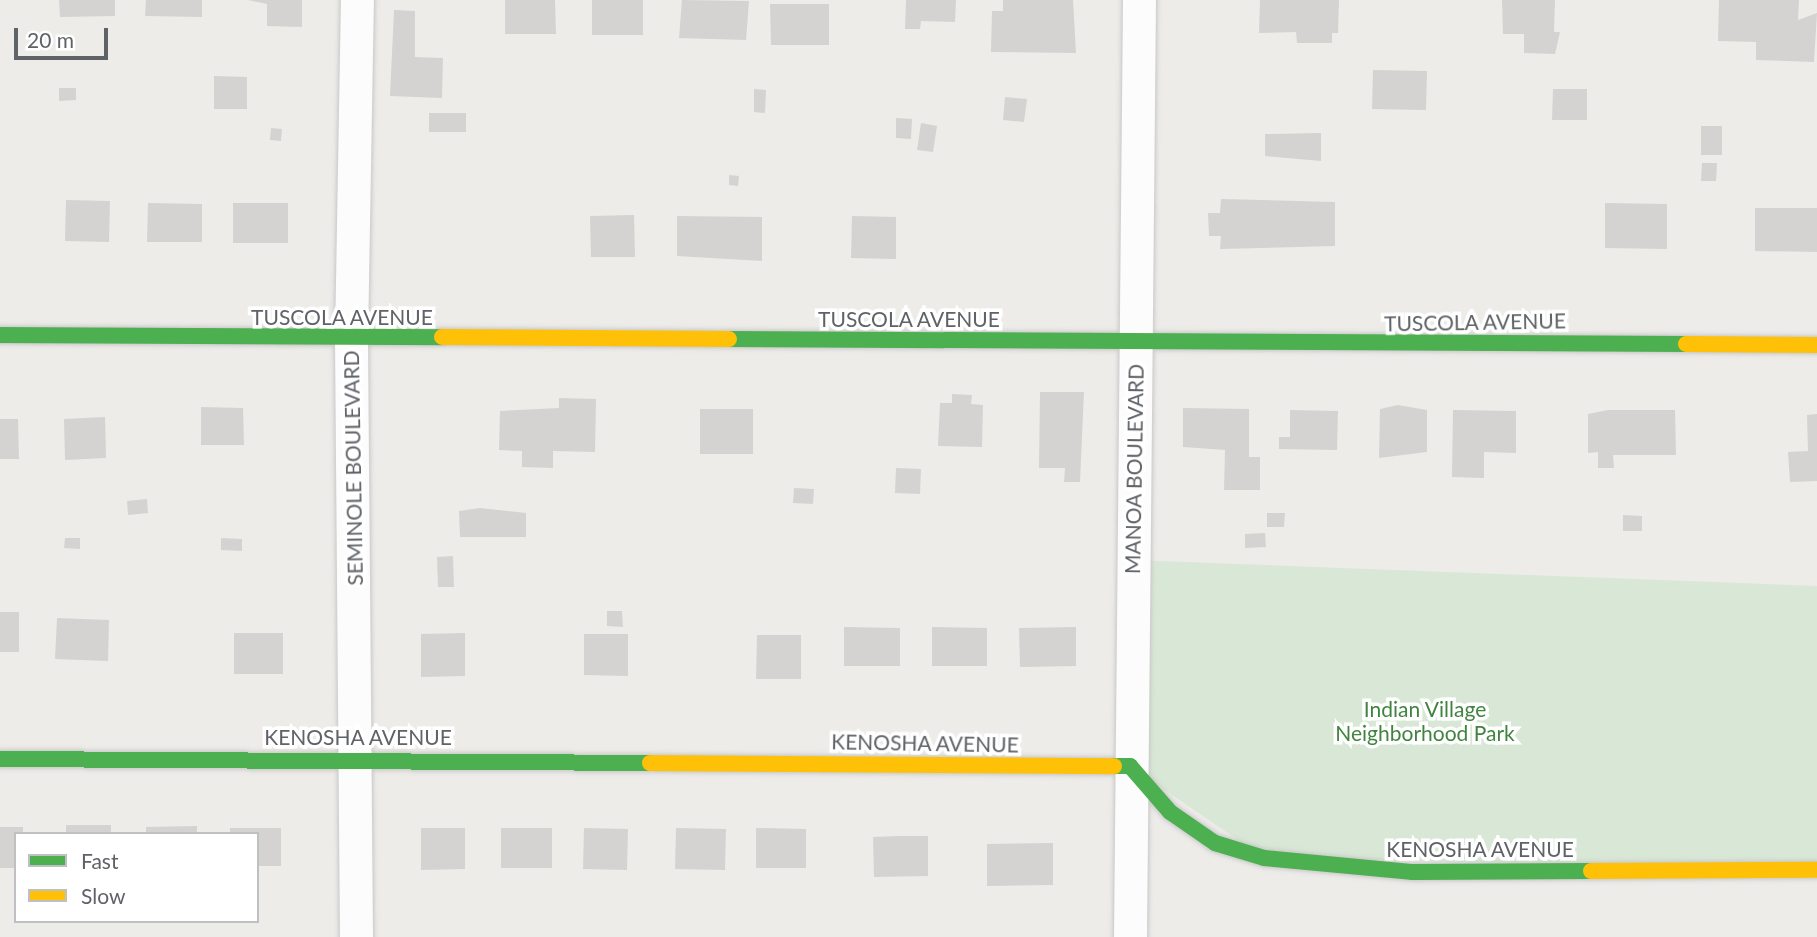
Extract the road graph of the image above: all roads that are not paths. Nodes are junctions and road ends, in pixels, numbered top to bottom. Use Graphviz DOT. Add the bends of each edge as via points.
graph roads {
  1 [pos="357,0"];
  2 [pos="1139,0"];
  3 [pos="0,335"];
  4 [pos="351,339"];
  5 [pos="1136,341"];
  6 [pos="1817,345"];
  7 [pos="357,758"];
  8 [pos="0,759"];
  9 [pos="1130,766"];
  10 [pos="1817,870"];
  11 [pos="356,937"];
  12 [pos="1130,937"];
  1 -- 4 [label="street, SEMINOLE BOULEVARD"];
  2 -- 5 [label="street, MANOA BOULEVARD"];
  3 -- 4 [label="street, TUSCOLA AVENUE"];
  4 -- 5 [label="street, TUSCOLA AVENUE"];
  4 -- 7 [label="street, SEMINOLE BOULEVARD"];
  5 -- 6 [label="street, TUSCOLA AVENUE"];
  5 -- 9 [label="street, MANOA BOULEVARD"];
  7 -- 8 [label="street, KENOSHA AVENUE"];
  7 -- 9 [label="street, KENOSHA AVENUE"];
  7 -- 11 [label="street, SEMINOLE BOULEVARD"];
  9 -- 10 [label="street, KENOSHA AVENUE" via="1170,812 1215,843 1264,859 1413,872"];
  9 -- 12 [label="street, MANOA BOULEVARD"];
}
